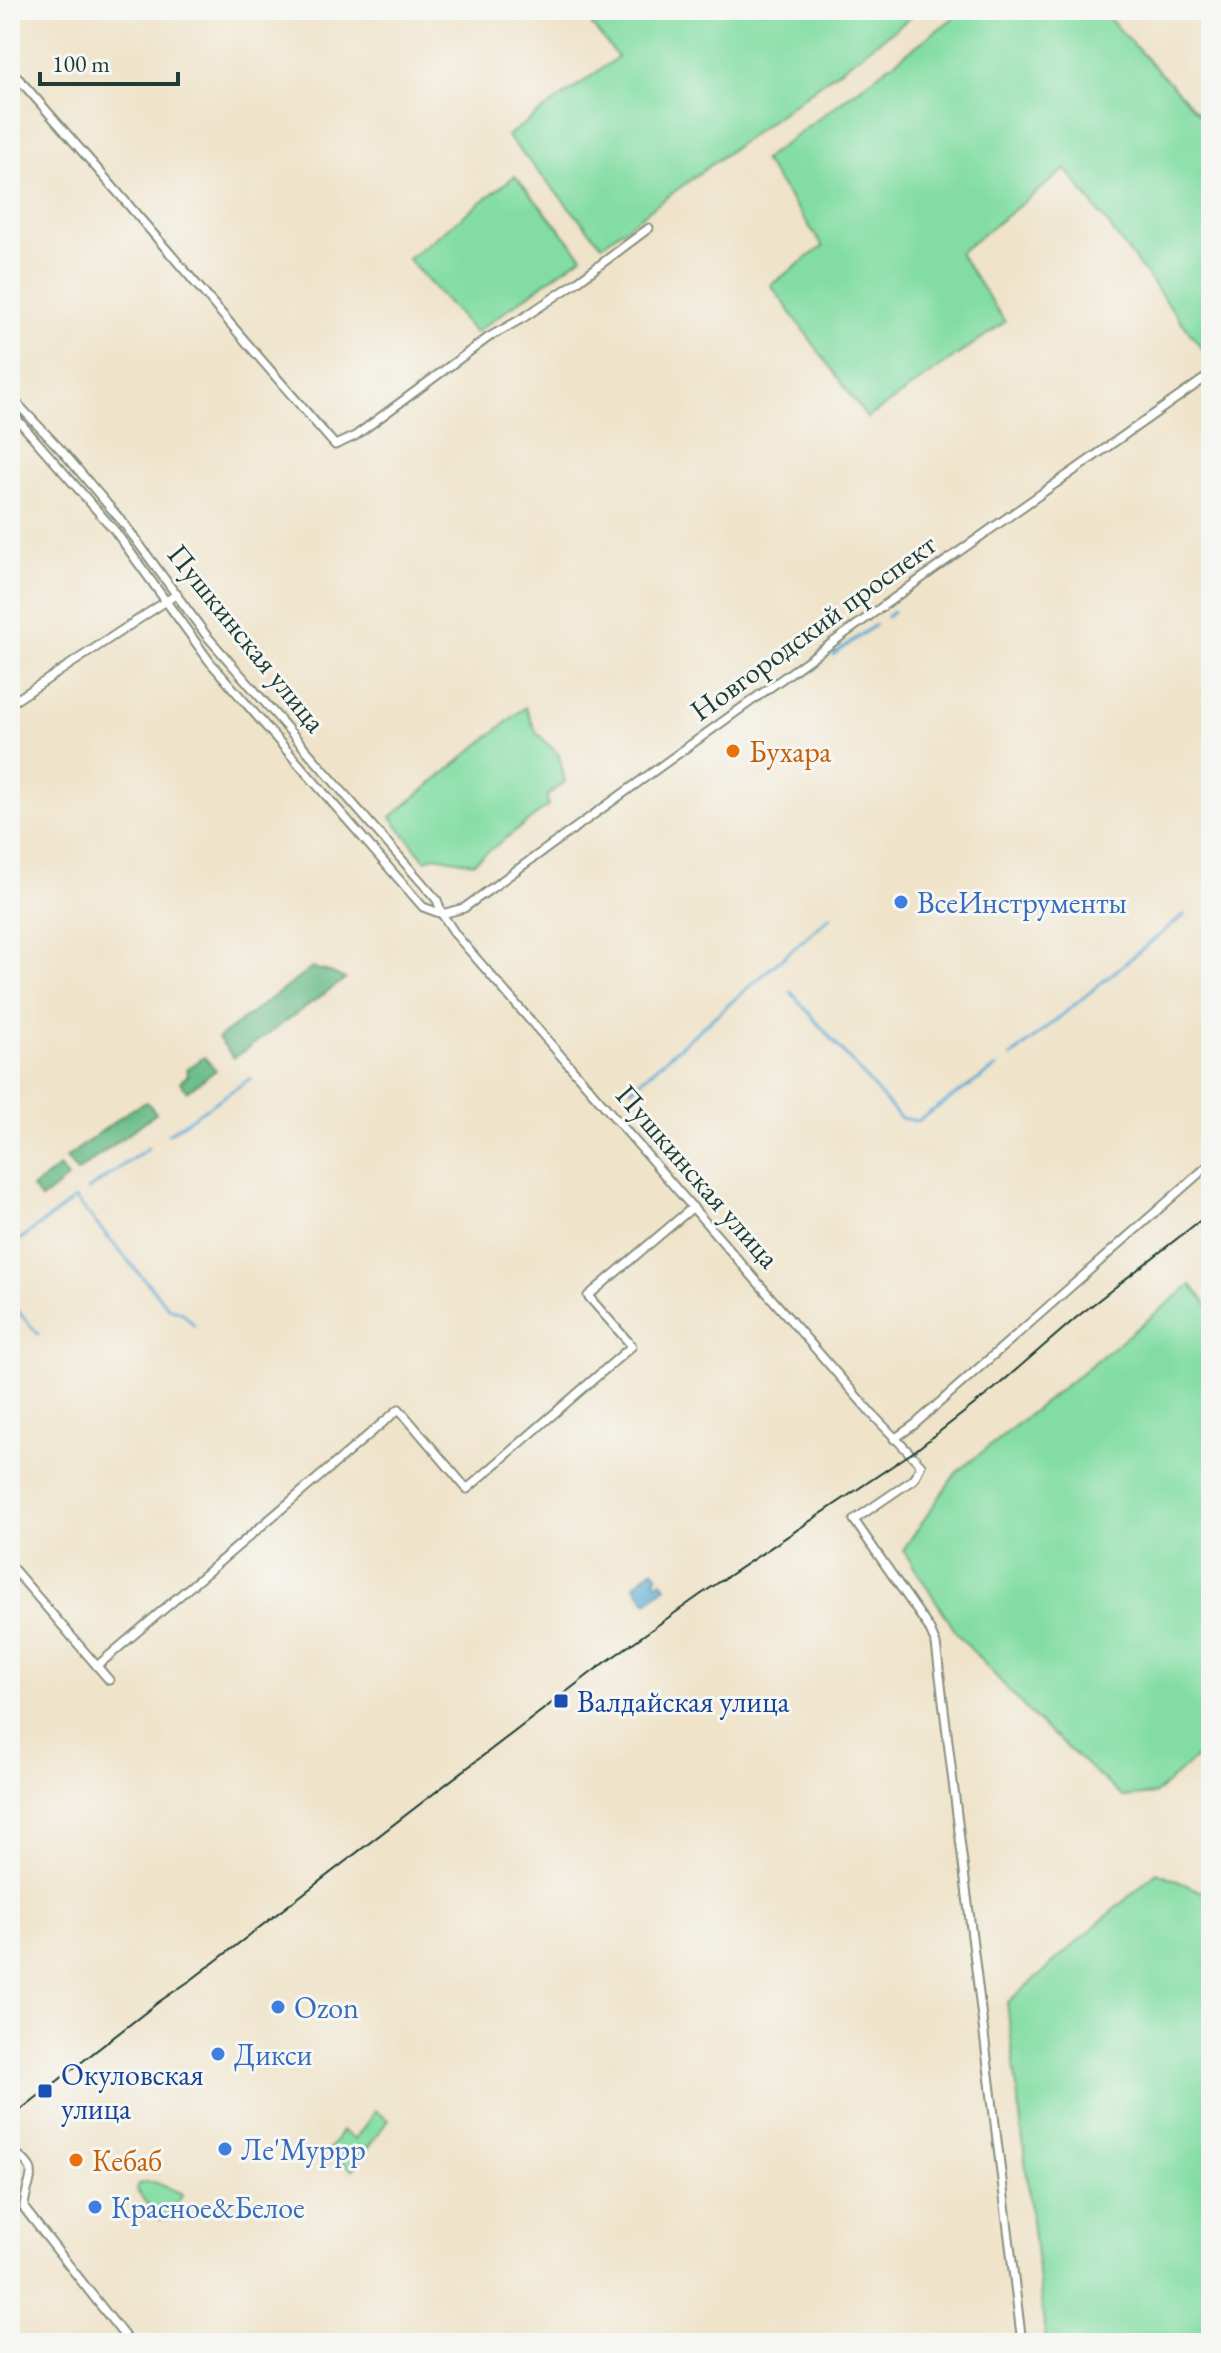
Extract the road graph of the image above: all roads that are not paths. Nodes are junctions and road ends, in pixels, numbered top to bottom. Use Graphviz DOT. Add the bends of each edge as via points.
graph roads {
  1 [pos="10,69"];
  2 [pos="649,228"];
  3 [pos="1211,374"];
  4 [pos="10,396"];
  5 [pos="10,411"];
  6 [pos="177,594"];
  7 [pos="166,602"];
  8 [pos="10,704"];
  9 [pos="442,914"];
  10 [pos="1211,1163"];
  11 [pos="693,1207"];
  12 [pos="894,1439"];
  13 [pos="10,1565"];
  14 [pos="97,1666"];
  15 [pos="109,1680"];
  16 [pos="10,2149"];
  17 [pos="130,2343"];
  18 [pos="1022,2343"];
  1 -- 2 [label="street" via="335,445"];
  3 -- 9 [label="street, Новгородский проспект" via="464,908"];
  4 -- 6 [label="street, Пушкинская улица" via="135,537"];
  5 -- 7 [label="street, Пушкинская улица" via="115,531"];
  6 -- 7 [label="street"];
  6 -- 9 [label="street, Пушкинская улица" via="206,635 437,900"];
  7 -- 8 [label="street"];
  7 -- 9 [label="street, Пушкинская улица" via="210,662 423,907"];
  9 -- 11 [label="street, Пушкинская улица"];
  10 -- 12 [label="street"];
  11 -- 12 [label="street, Пушкинская улица"];
  11 -- 14 [label="street" via="588,1296 632,1346 467,1489 399,1409"];
  12 -- 18 [label="street, Пушкинская улица" via="921,1465 914,1479 854,1520 936,1644"];
  13 -- 14 [label="street"];
  14 -- 15 [label="street"];
  16 -- 17 [label="street" via="27,2160 31,2170 24,2208"];
}
